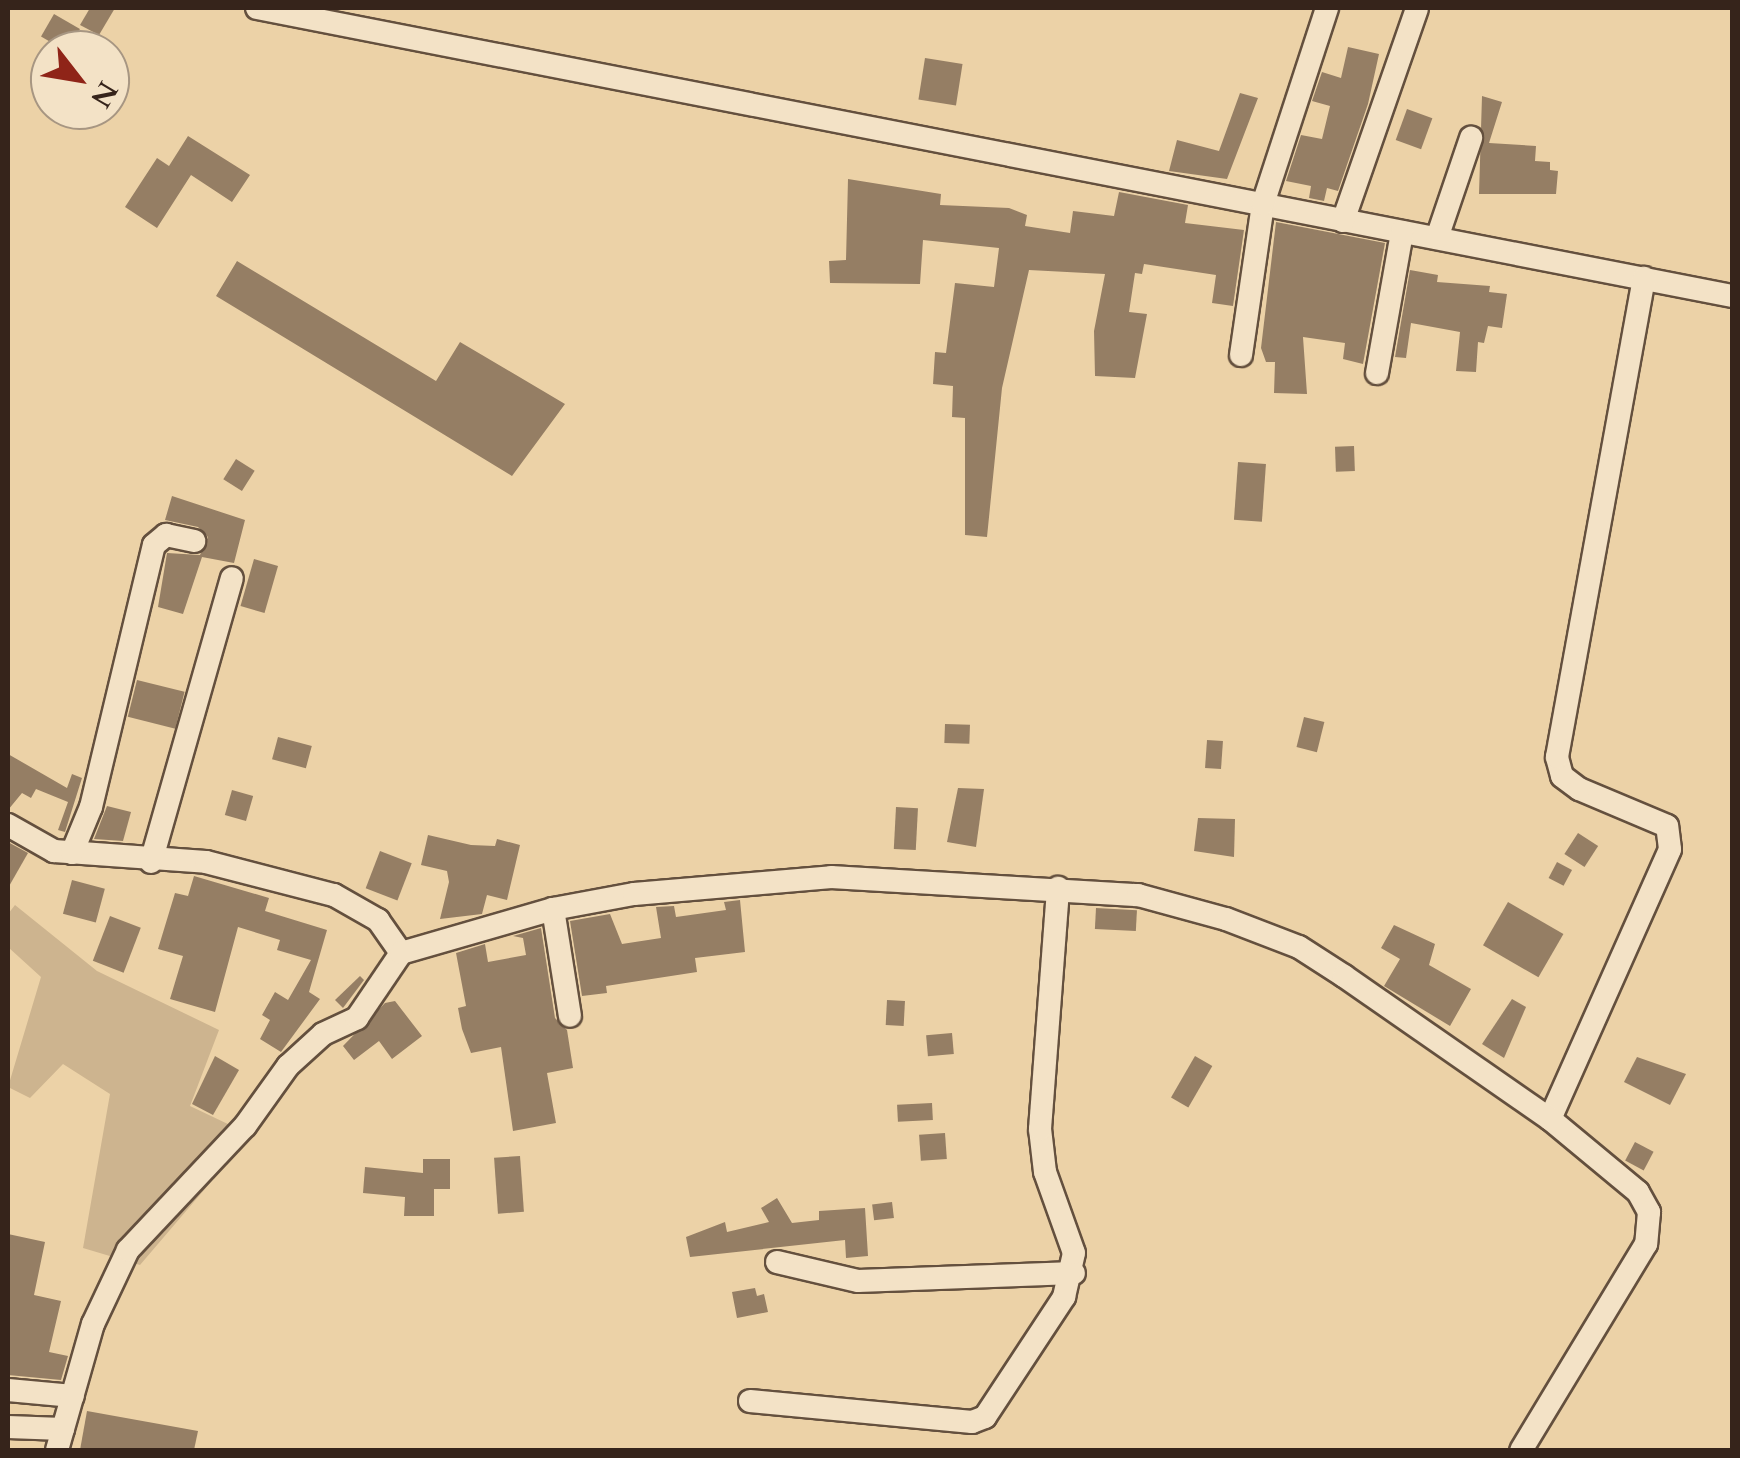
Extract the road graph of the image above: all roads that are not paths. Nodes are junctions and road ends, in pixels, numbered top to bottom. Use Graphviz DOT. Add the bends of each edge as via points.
graph roads {
  1 [pos="257,8"];
  2 [pos="1326,8"];
  3 [pos="1417,8"];
  4 [pos="1471,138"];
  5 [pos="1263,204"];
  6 [pos="1343,220"];
  7 [pos="1402,232"];
  8 [pos="1437,238"];
  9 [pos="1644,278"];
  10 [pos="1732,296"];
  11 [pos="1242,355"];
  12 [pos="1377,373"];
  13 [pos="194,542"];
  14 [pos="232,578"];
  15 [pos="8,825"];
  16 [pos="72,853"];
  17 [pos="151,862"];
  18 [pos="1058,888"];
  19 [pos="553,910"];
  20 [pos="401,954"];
  21 [pos="570,1016"];
  22 [pos="1550,1119"];
  23 [pos="776,1262"];
  24 [pos="1074,1273"];
  25 [pos="8,1390"];
  26 [pos="73,1396"];
  27 [pos="750,1401"];
  28 [pos="8,1427"];
  29 [pos="60,1440"];
  30 [pos="1521,1450"];
  1 -- 5 [label="street"];
  2 -- 5 [label="street"];
  3 -- 6 [label="street"];
  4 -- 8 [label="street"];
  5 -- 6 [label="street"];
  5 -- 11 [label="street"];
  6 -- 7 [label="street"];
  7 -- 8 [label="street"];
  7 -- 12 [label="street"];
  8 -- 9 [label="street"];
  9 -- 10 [label="street"];
  9 -- 22 [label="street" via="1557,757 1562,776 1579,789 1667,826 1670,850"];
  13 -- 16 [label="street" via="166,535 154,544 90,807"];
  14 -- 17 [label="street"];
  15 -- 16 [label="street" via="43,848"];
  16 -- 17 [label="street"];
  17 -- 20 [label="street" via="206,862 334,895 378,920"];
  18 -- 19 [label="street" via="768,879"];
  18 -- 22 [label="street" via="1138,895 1299,947"];
  18 -- 24 [label="street" via="1040,1129 1045,1172 1074,1253"];
  19 -- 20 [label="street"];
  19 -- 21 [label="street"];
  20 -- 26 [label="street" via="357,1018 323,1034 288,1066 244,1126 128,1250 98,1311"];
  22 -- 30 [label="street" via="1638,1192 1648,1212 1646,1244"];
  23 -- 24 [label="street" via="858,1280"];
  24 -- 27 [label="street" via="985,1417 972,1422"];
  25 -- 26 [label="street"];
  26 -- 29 [label="street"];
  28 -- 29 [label="street"];
}
